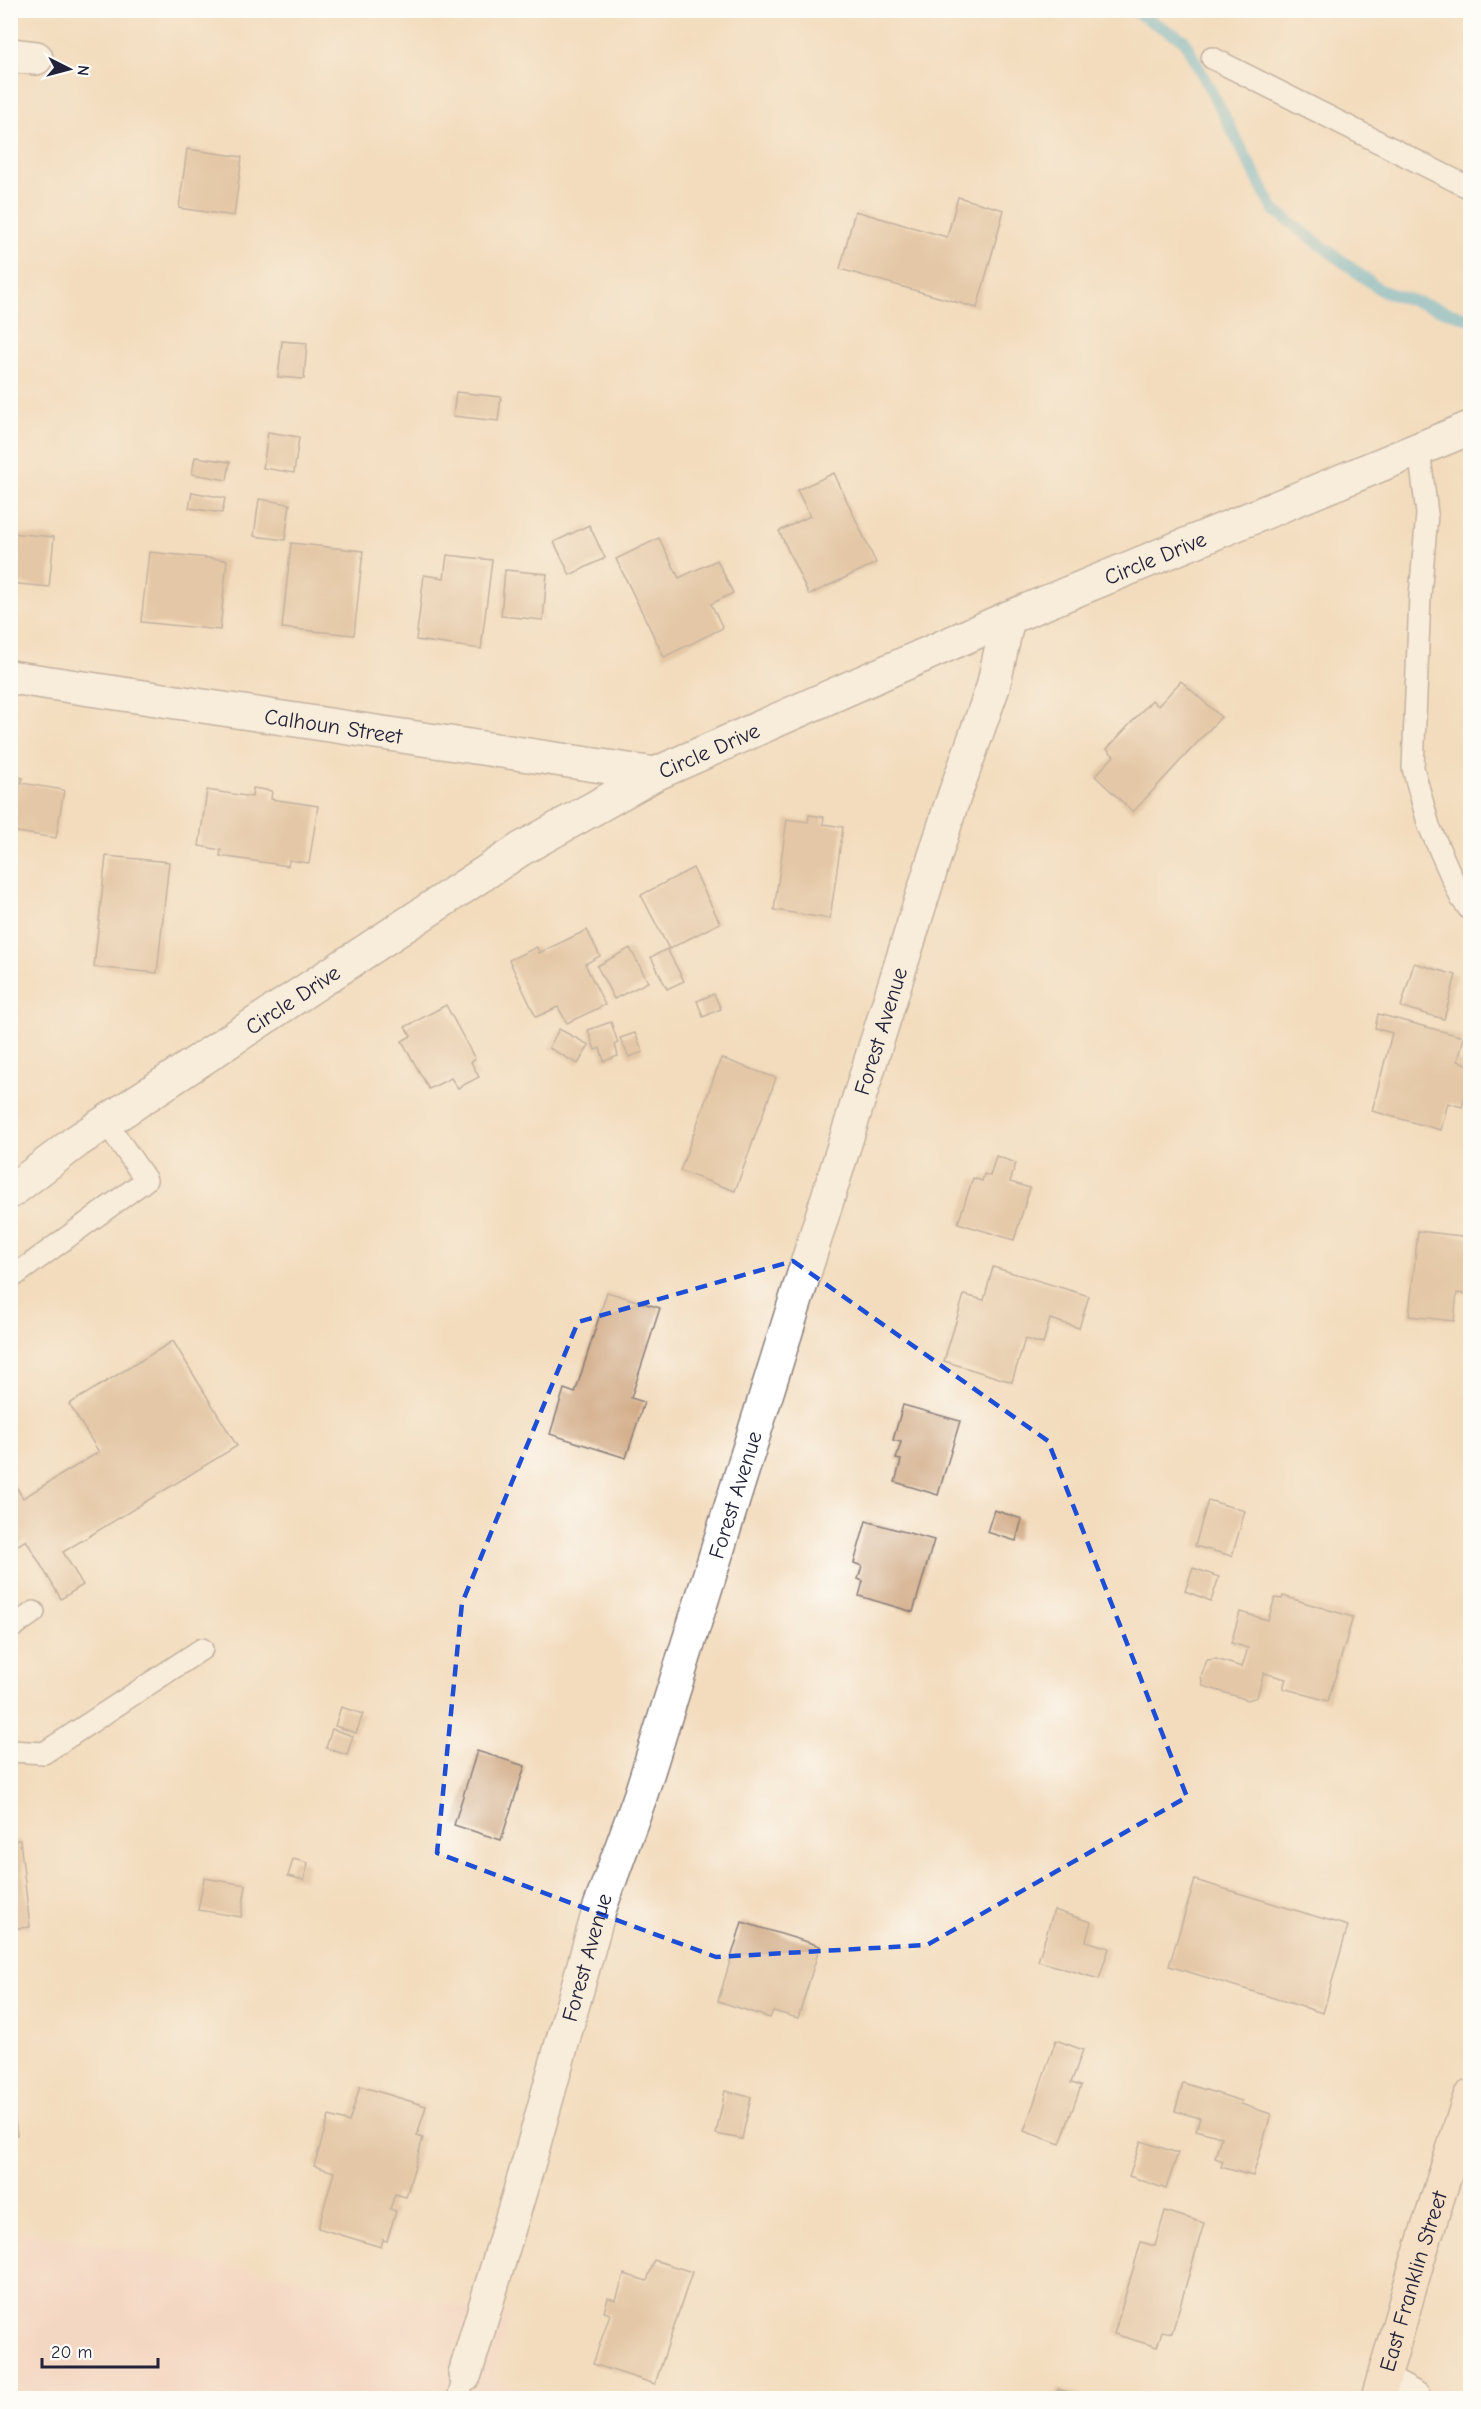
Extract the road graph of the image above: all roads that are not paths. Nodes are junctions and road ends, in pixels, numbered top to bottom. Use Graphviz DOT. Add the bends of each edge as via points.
graph roads {
  1 [pos="1212,58"];
  2 [pos="1470,188"];
  3 [pos="1470,428"];
  4 [pos="1419,449"];
  5 [pos="1008,618"];
  6 [pos="10,677"];
  7 [pos="655,774"];
  8 [pos="1470,910"];
  9 [pos="106,1122"];
  10 [pos="10,1192"];
  11 [pos="10,1279"];
  12 [pos="34,1612"];
  13 [pos="10,1629"];
  14 [pos="202,1649"];
  15 [pos="10,1752"];
  16 [pos="1470,2097"];
  17 [pos="462,2386"];
  18 [pos="1381,2390"];
  19 [pos="1414,2398"];
  1 -- 2 [label="lane"];
  3 -- 4 [label="street, Circle Drive"];
  4 -- 5 [label="street, Circle Drive"];
  4 -- 8 [label="lane" via="1427,514 1413,768 1429,826"];
  5 -- 7 [label="street, Circle Drive"];
  5 -- 17 [label="street, Forest Avenue" via="993,687 947,819 640,1797 600,1907"];
  6 -- 7 [label="street, Calhoun Street"];
  7 -- 9 [label="street, Circle Drive" via="521,849"];
  9 -- 10 [label="street, Circle Drive"];
  9 -- 11 [label="lane" via="146,1180"];
  12 -- 13 [label="lane"];
  14 -- 15 [label="lane" via="44,1753"];
  16 -- 18 [label="main road, East Franklin Street"];
  18 -- 19 [label="street"];
}
